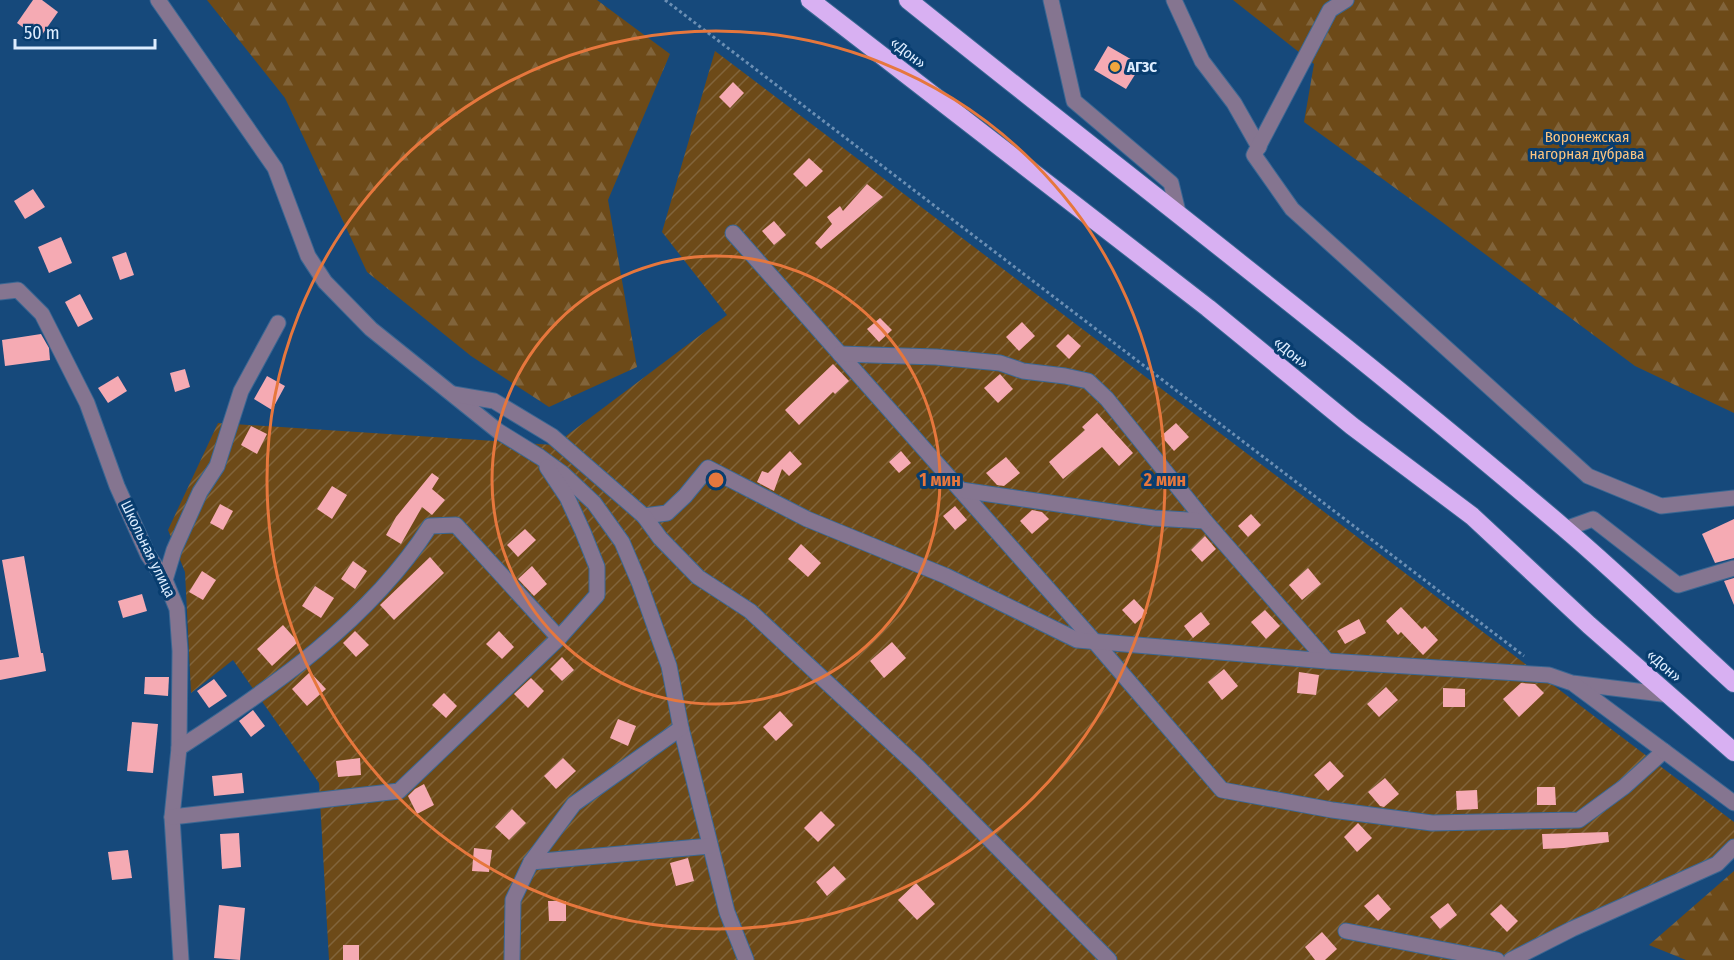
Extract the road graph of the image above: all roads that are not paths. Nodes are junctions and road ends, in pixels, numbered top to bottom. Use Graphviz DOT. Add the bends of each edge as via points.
graph roads {
  1 [pos="158,0"];
  2 [pos="810,0"];
  3 [pos="908,0"];
  4 [pos="1051,0"];
  5 [pos="1174,0"];
  6 [pos="1346,0"];
  7 [pos="1328,5"];
  8 [pos="1259,147"];
  9 [pos="1179,216"];
  10 [pos="733,233"];
  11 [pos="0,292"];
  12 [pos="278,323"];
  13 [pos="840,354"];
  14 [pos="453,394"];
  15 [pos="540,457"];
  16 [pos="961,490"];
  17 [pos="1734,498"];
  18 [pos="644,516"];
  19 [pos="1205,521"];
  20 [pos="1565,529"];
  21 [pos="1734,568"];
  22 [pos="165,580"];
  23 [pos="559,638"];
  24 [pos="1094,641"];
  25 [pos="1327,661"];
  26 [pos="1572,683"];
  27 [pos="1734,683"];
  28 [pos="1670,695"];
  29 [pos="681,728"];
  30 [pos="179,748"];
  31 [pos="1664,751"];
  32 [pos="1734,752"];
  33 [pos="1734,803"];
  34 [pos="172,817"];
  35 [pos="710,846"];
  36 [pos="1734,846"];
  37 [pos="531,862"];
  38 [pos="1346,931"];
  39 [pos="181,960"];
  40 [pos="512,960"];
  41 [pos="746,960"];
  42 [pos="1108,960"];
  43 [pos="1497,960"];
  44 [pos="1511,960"];
  1 -- 14 [label="street" via="275,168 308,256 325,282 371,329"];
  2 -- 28 [label="highway, «Дон»" via="1472,516"];
  3 -- 9 [label="highway"];
  4 -- 9 [label="street" via="1074,101 1171,183"];
  5 -- 8 [label="street" via="1202,61 1234,103"];
  6 -- 7 [label="street"];
  7 -- 8 [label="street"];
  8 -- 17 [label="street" via="1254,155 1292,209 1588,476 1661,506"];
  9 -- 20 [label="highway" via="1311,319"];
  10 -- 13 [label="street"];
  11 -- 22 [label="street, Школьная улица" via="18,290 42,314 87,402 117,486 148,555"];
  12 -- 22 [label="street" via="241,391 217,466 200,492"];
  13 -- 16 [label="street"];
  13 -- 19 [label="street" via="1000,363 1023,371 1088,381 1107,399"];
  14 -- 15 [label="street" via="498,431"];
  14 -- 18 [label="street" via="494,401 552,436"];
  15 -- 23 [label="street" via="567,497 597,567 597,595"];
  15 -- 29 [label="street" via="594,503 622,542 669,666"];
  16 -- 19 [label="street" via="1154,518"];
  16 -- 24 [label="street"];
  18 -- 24 [label="street" via="667,513 708,468 807,519 946,576 1077,640"];
  18 -- 42 [label="street" via="698,577 750,611 918,766"];
  19 -- 25 [label="street"];
  20 -- 21 [label="street" via="1593,519 1678,585"];
  20 -- 27 [label="highway"];
  22 -- 30 [label="street, Школьная улица" via="177,609"];
  23 -- 30 [label="street" via="456,525 430,526 414,551 315,652"];
  23 -- 34 [label="street" via="399,791"];
  24 -- 25 [label="street"];
  24 -- 31 [label="street" via="1222,790 1332,810 1432,822 1579,820"];
  25 -- 26 [label="street" via="1550,675"];
  26 -- 28 [label="street"];
  26 -- 31 [label="street"];
  28 -- 32 [label="highway, «Дон»"];
  29 -- 35 [label="street"];
  29 -- 37 [label="street" via="574,804"];
  30 -- 34 [label="street, Школьная улица"];
  31 -- 33 [label="street"];
  34 -- 39 [label="street, Школьная улица"];
  35 -- 37 [label="street"];
  35 -- 41 [label="street" via="727,912"];
  36 -- 44 [label="street" via="1718,864"];
  37 -- 40 [label="street" via="513,900"];
  38 -- 43 [label="street"];
}
